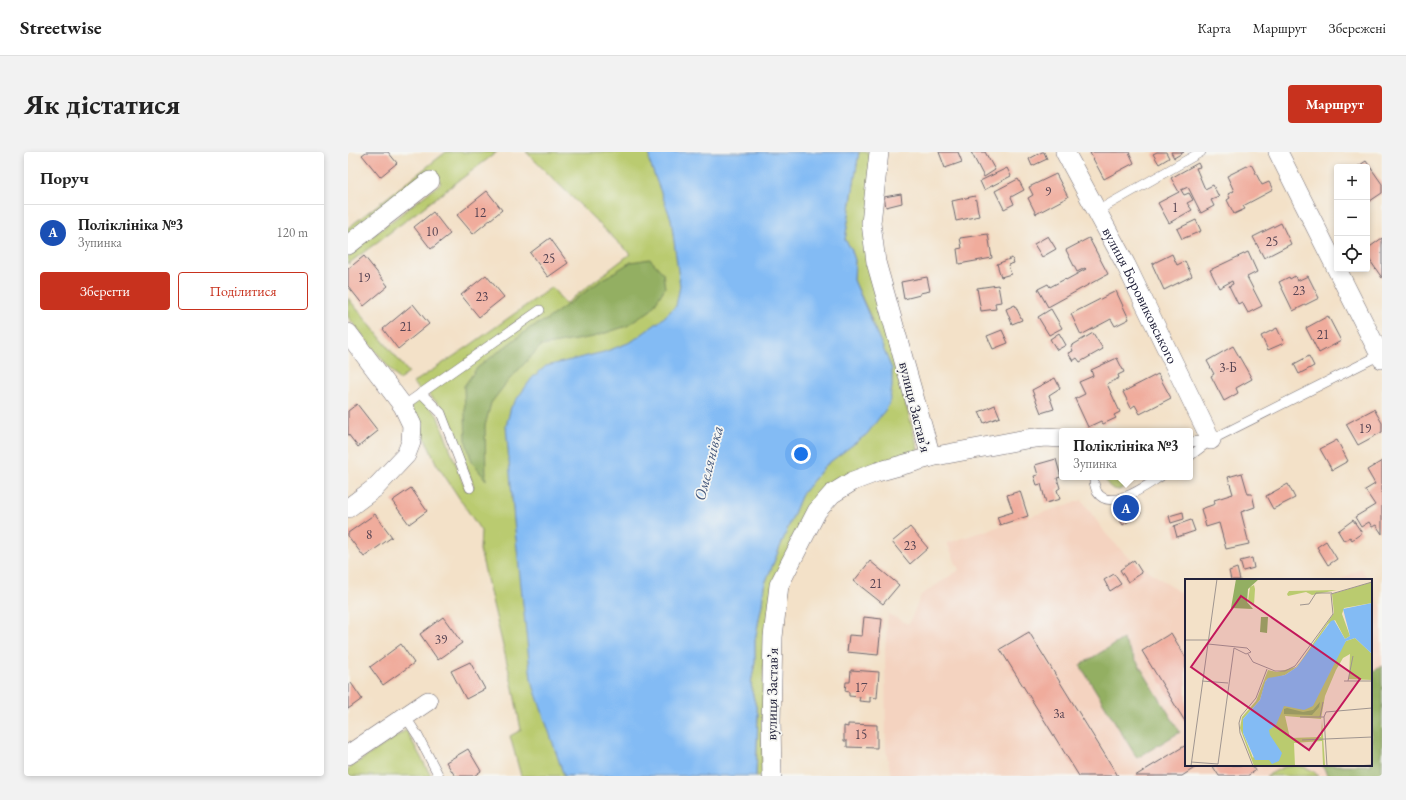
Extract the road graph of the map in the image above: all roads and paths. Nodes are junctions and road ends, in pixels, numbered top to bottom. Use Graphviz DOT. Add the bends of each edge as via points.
graph roads {
  1 [pos="879,152"];
  2 [pos="1065,152"];
  3 [pos="1201,152"];
  4 [pos="1278,152"];
  5 [pos="430,181"];
  6 [pos="1097,211"];
  7 [pos="348,245"];
  8 [pos="540,310"];
  9 [pos="348,333"];
  10 [pos="1381,357"];
  11 [pos="421,393"];
  12 [pos="403,406"];
  13 [pos="1059,438"];
  14 [pos="1211,440"];
  15 [pos="1193,442"];
  16 [pos="1193,454"];
  17 [pos="931,457"];
  18 [pos="1094,480"];
  19 [pos="1155,480"];
  20 [pos="470,488"];
  21 [pos="348,508"];
  22 [pos="428,701"];
  23 [pos="405,716"];
  24 [pos="348,755"];
  25 [pos="439,776"];
  26 [pos="772,776"];
  1 -- 17 [label="street, вулиця Заставʼя" via="871,223 875,254"];
  2 -- 6 [label="street, вулиця Боровиковського"];
  3 -- 6 [label="lane"];
  4 -- 10 [label="street"];
  5 -- 7 [label="street"];
  6 -- 14 [label="street, вулиця Боровиковського"];
  8 -- 11 [label="lane"];
  9 -- 12 [label="street"];
  10 -- 14 [label="lane"];
  11 -- 12 [label="lane"];
  11 -- 20 [label="lane" via="441,412"];
  12 -- 21 [label="street" via="412,425 411,442 406,455 375,488"];
  13 -- 17 [label="street" via="1045,437"];
  14 -- 15 [label="lane"];
  14 -- 16 [label="lane"];
  17 -- 26 [label="street, вулиця Заставʼя" via="877,472 853,481 832,494 817,511 779,585 773,637"];
  18 -- 19 [label="lane" via="1095,488 1100,496 1120,499"];
  22 -- 23 [label="street"];
  23 -- 24 [label="street"];
  23 -- 25 [label="lane"];
}
